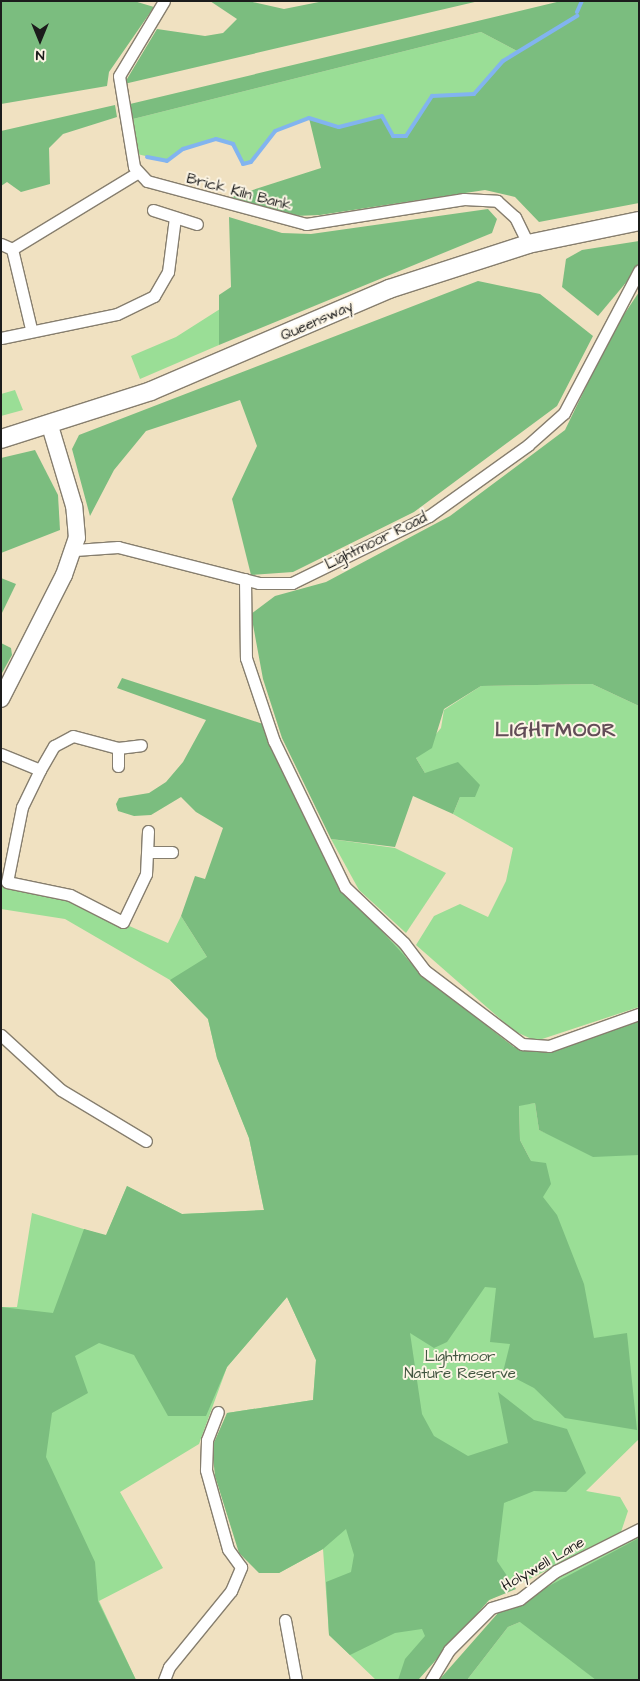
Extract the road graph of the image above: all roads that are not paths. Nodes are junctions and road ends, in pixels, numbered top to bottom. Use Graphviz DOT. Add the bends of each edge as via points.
graph roads {
  1 [pos="164,1"];
  2 [pos="137,173"];
  3 [pos="153,210"];
  4 [pos="175,217"];
  5 [pos="639,221"];
  6 [pos="197,224"];
  7 [pos="528,244"];
  8 [pos="6,246"];
  9 [pos="639,271"];
  10 [pos="31,329"];
  11 [pos="1,338"];
  12 [pos="50,426"];
  13 [pos="1,440"];
  14 [pos="74,550"];
  15 [pos="245,579"];
  16 [pos="1,699"];
  17 [pos="141,745"];
  18 [pos="118,748"];
  19 [pos="1,754"];
  20 [pos="118,766"];
  21 [pos="40,770"];
  22 [pos="148,831"];
  23 [pos="150,852"];
  24 [pos="172,852"];
  25 [pos="4,881"];
  26 [pos="639,1014"];
  27 [pos="1,1035"];
  28 [pos="146,1141"];
  29 [pos="218,1412"];
  30 [pos="639,1529"];
  31 [pos="285,1620"];
  32 [pos="164,1680"];
  33 [pos="296,1680"];
  34 [pos="431,1680"];
  1 -- 2 [label="street" via="119,76"];
  2 -- 7 [label="street, Brick Kiln Bank" via="178,192 306,224 455,201 497,201 515,217"];
  2 -- 8 [label="street"];
  3 -- 4 [label="street"];
  4 -- 6 [label="street"];
  4 -- 10 [label="street" via="168,272 154,296 92,321"];
  5 -- 7 [label="main road, Queensway"];
  7 -- 12 [label="main road, Queensway" via="389,289 210,367"];
  8 -- 10 [label="street"];
  9 -- 15 [label="street, Lightmoor Road" via="564,413 528,445 429,516 292,583"];
  10 -- 11 [label="street"];
  12 -- 13 [label="main road, Queensway"];
  12 -- 14 [label="street" via="74,506"];
  14 -- 15 [label="street, Lightmoor Road" via="118,547"];
  14 -- 16 [label="street"];
  15 -- 26 [label="street" via="246,658 274,740 345,887 404,943 424,970 522,1044 549,1046"];
  17 -- 18 [label="street"];
  18 -- 20 [label="street"];
  18 -- 21 [label="street" via="68,736 54,746"];
  19 -- 21 [label="street"];
  21 -- 25 [label="street" via="22,807"];
  22 -- 23 [label="street"];
  23 -- 24 [label="street"];
  23 -- 25 [label="street" via="143,886 123,922 70,895"];
  27 -- 28 [label="street" via="62,1090"];
  29 -- 32 [label="street" via="207,1440 206,1470 228,1549 241,1567 231,1591 168,1667"];
  30 -- 34 [label="street, Holywell Lane" via="556,1571 520,1598 491,1608 448,1650"];
  31 -- 33 [label="street"];
}
